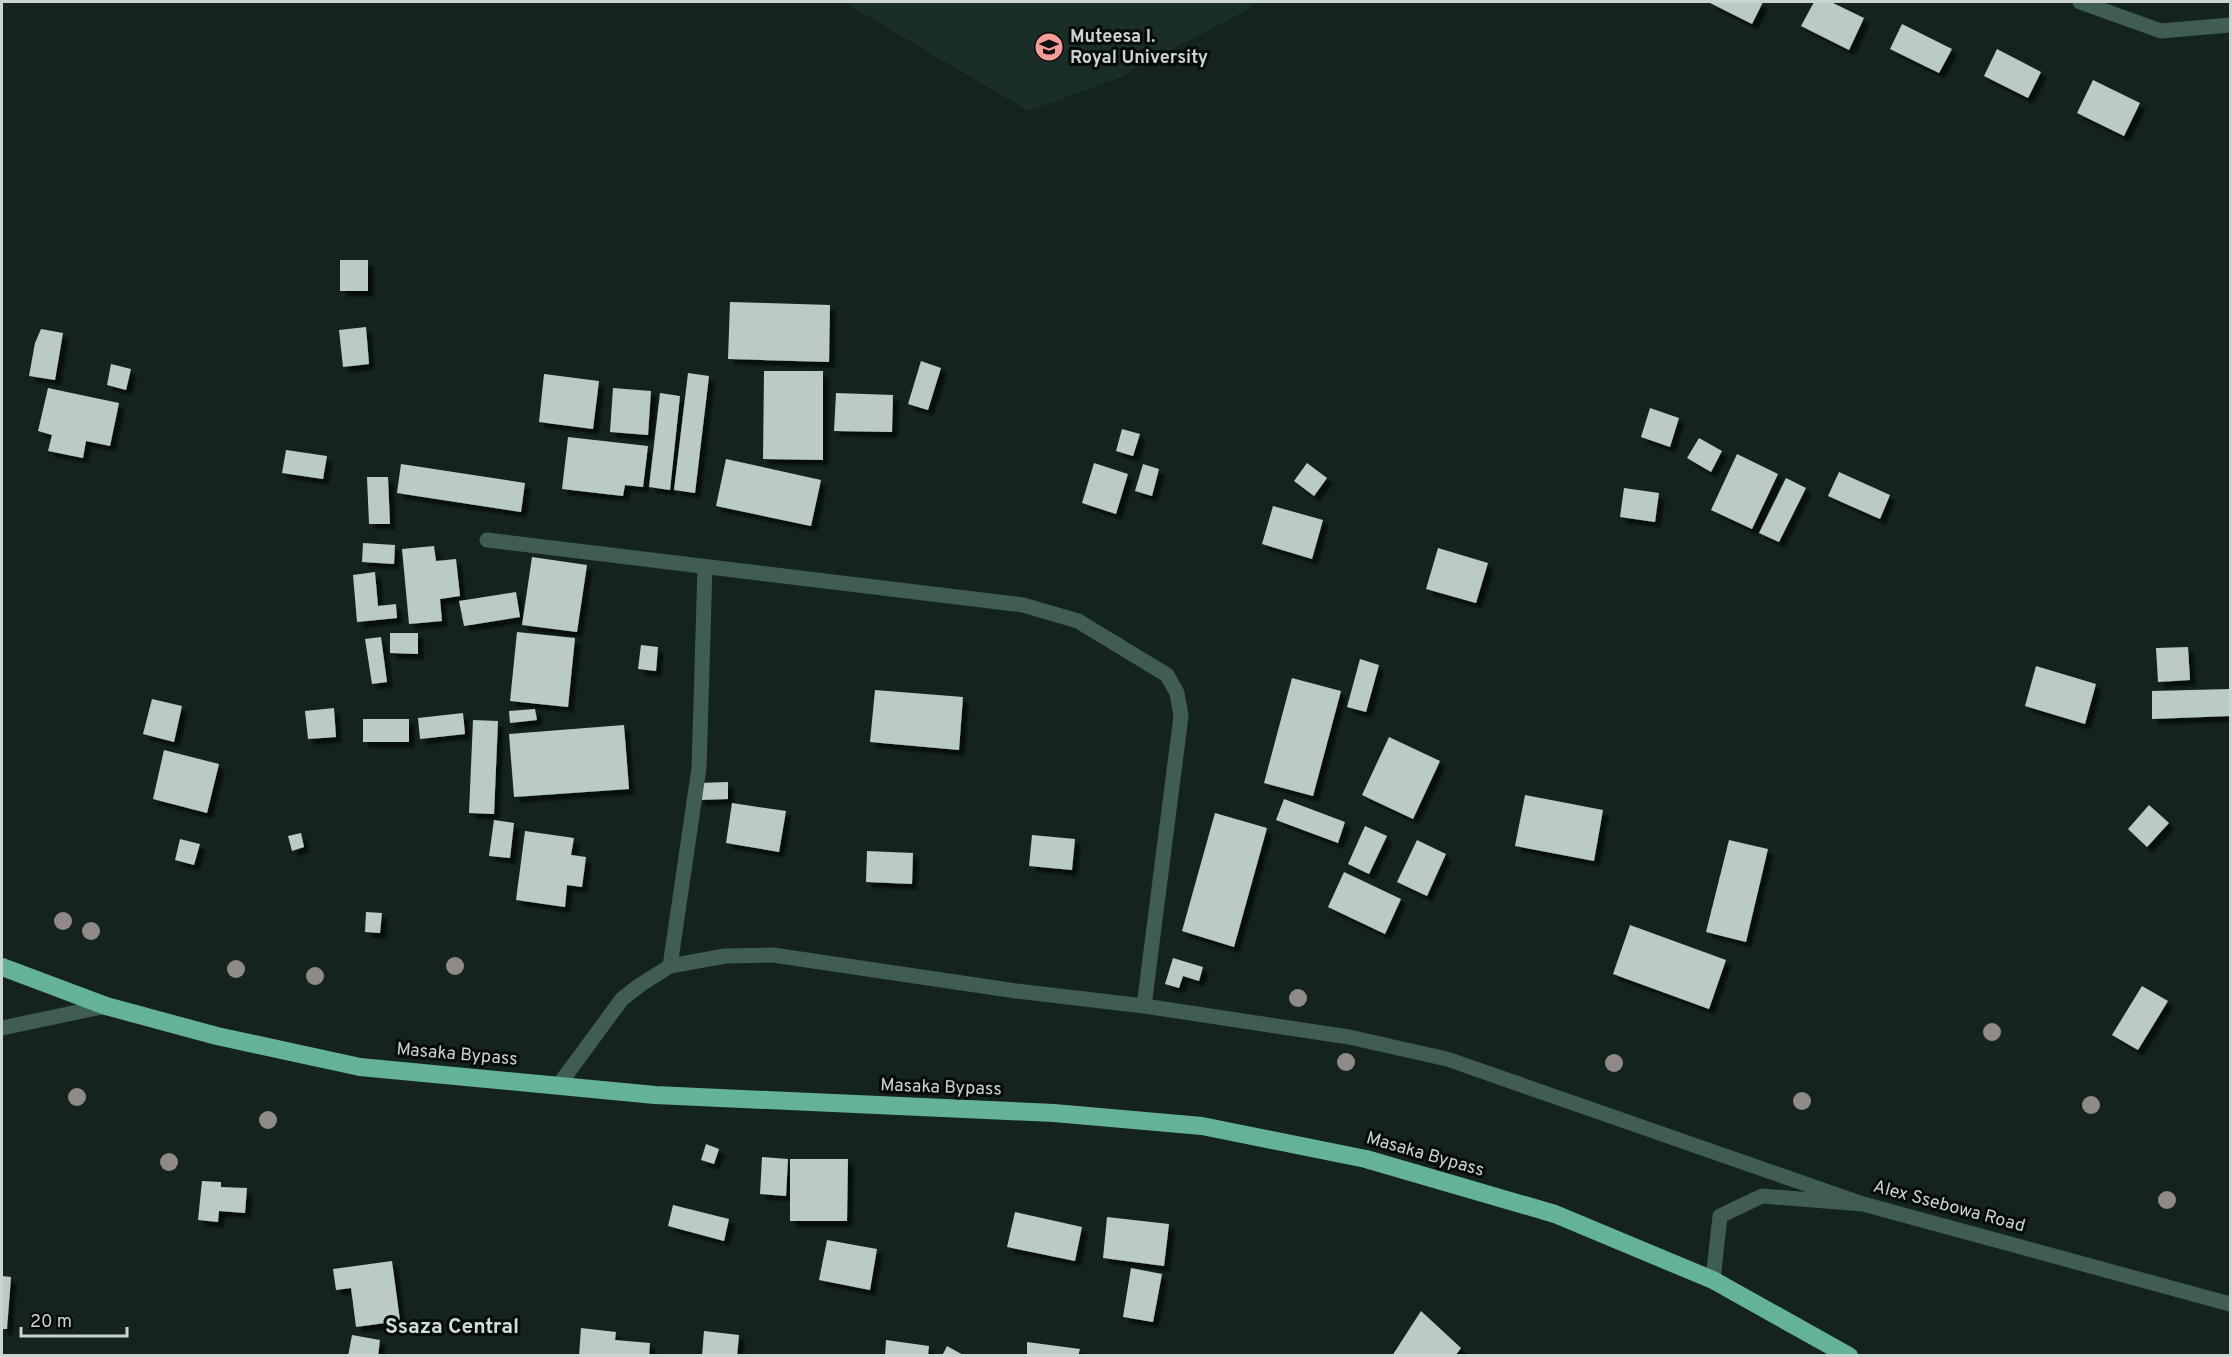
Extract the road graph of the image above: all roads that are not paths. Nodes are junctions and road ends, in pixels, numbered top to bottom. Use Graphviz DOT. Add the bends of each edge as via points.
graph roads {
  1 [pos="2080,2"];
  2 [pos="2230,25"];
  3 [pos="488,540"];
  4 [pos="705,567"];
  5 [pos="670,966"];
  6 [pos="2,967"];
  7 [pos="106,1006"];
  8 [pos="1144,1006"];
  9 [pos="2,1028"];
  10 [pos="558,1086"];
  11 [pos="1863,1203"];
  12 [pos="1713,1280"];
  13 [pos="2230,1304"];
  14 [pos="1850,1356"];
  1 -- 2 [label="street" via="2160,31"];
  3 -- 4 [label="street"];
  4 -- 5 [label="street" via="699,768"];
  4 -- 8 [label="street" via="1023,605 1078,621 1167,675 1178,693 1180,716"];
  5 -- 8 [label="street" via="725,956 773,955"];
  5 -- 10 [label="street" via="622,999"];
  6 -- 7 [label="highway, Masaka Bypass"];
  7 -- 9 [label="street"];
  7 -- 10 [label="highway, Masaka Bypass" via="217,1036 360,1067"];
  8 -- 11 [label="street" via="1349,1037 1447,1059"];
  10 -- 12 [label="highway, Masaka Bypass" via="655,1095 1054,1113 1202,1126 1366,1159 1555,1214"];
  11 -- 12 [label="street, Alex Ssebowa Road" via="1762,1196 1720,1216"];
  11 -- 13 [label="street, Alex Ssebowa Road"];
  12 -- 14 [label="highway, Masaka Bypass"];
}
